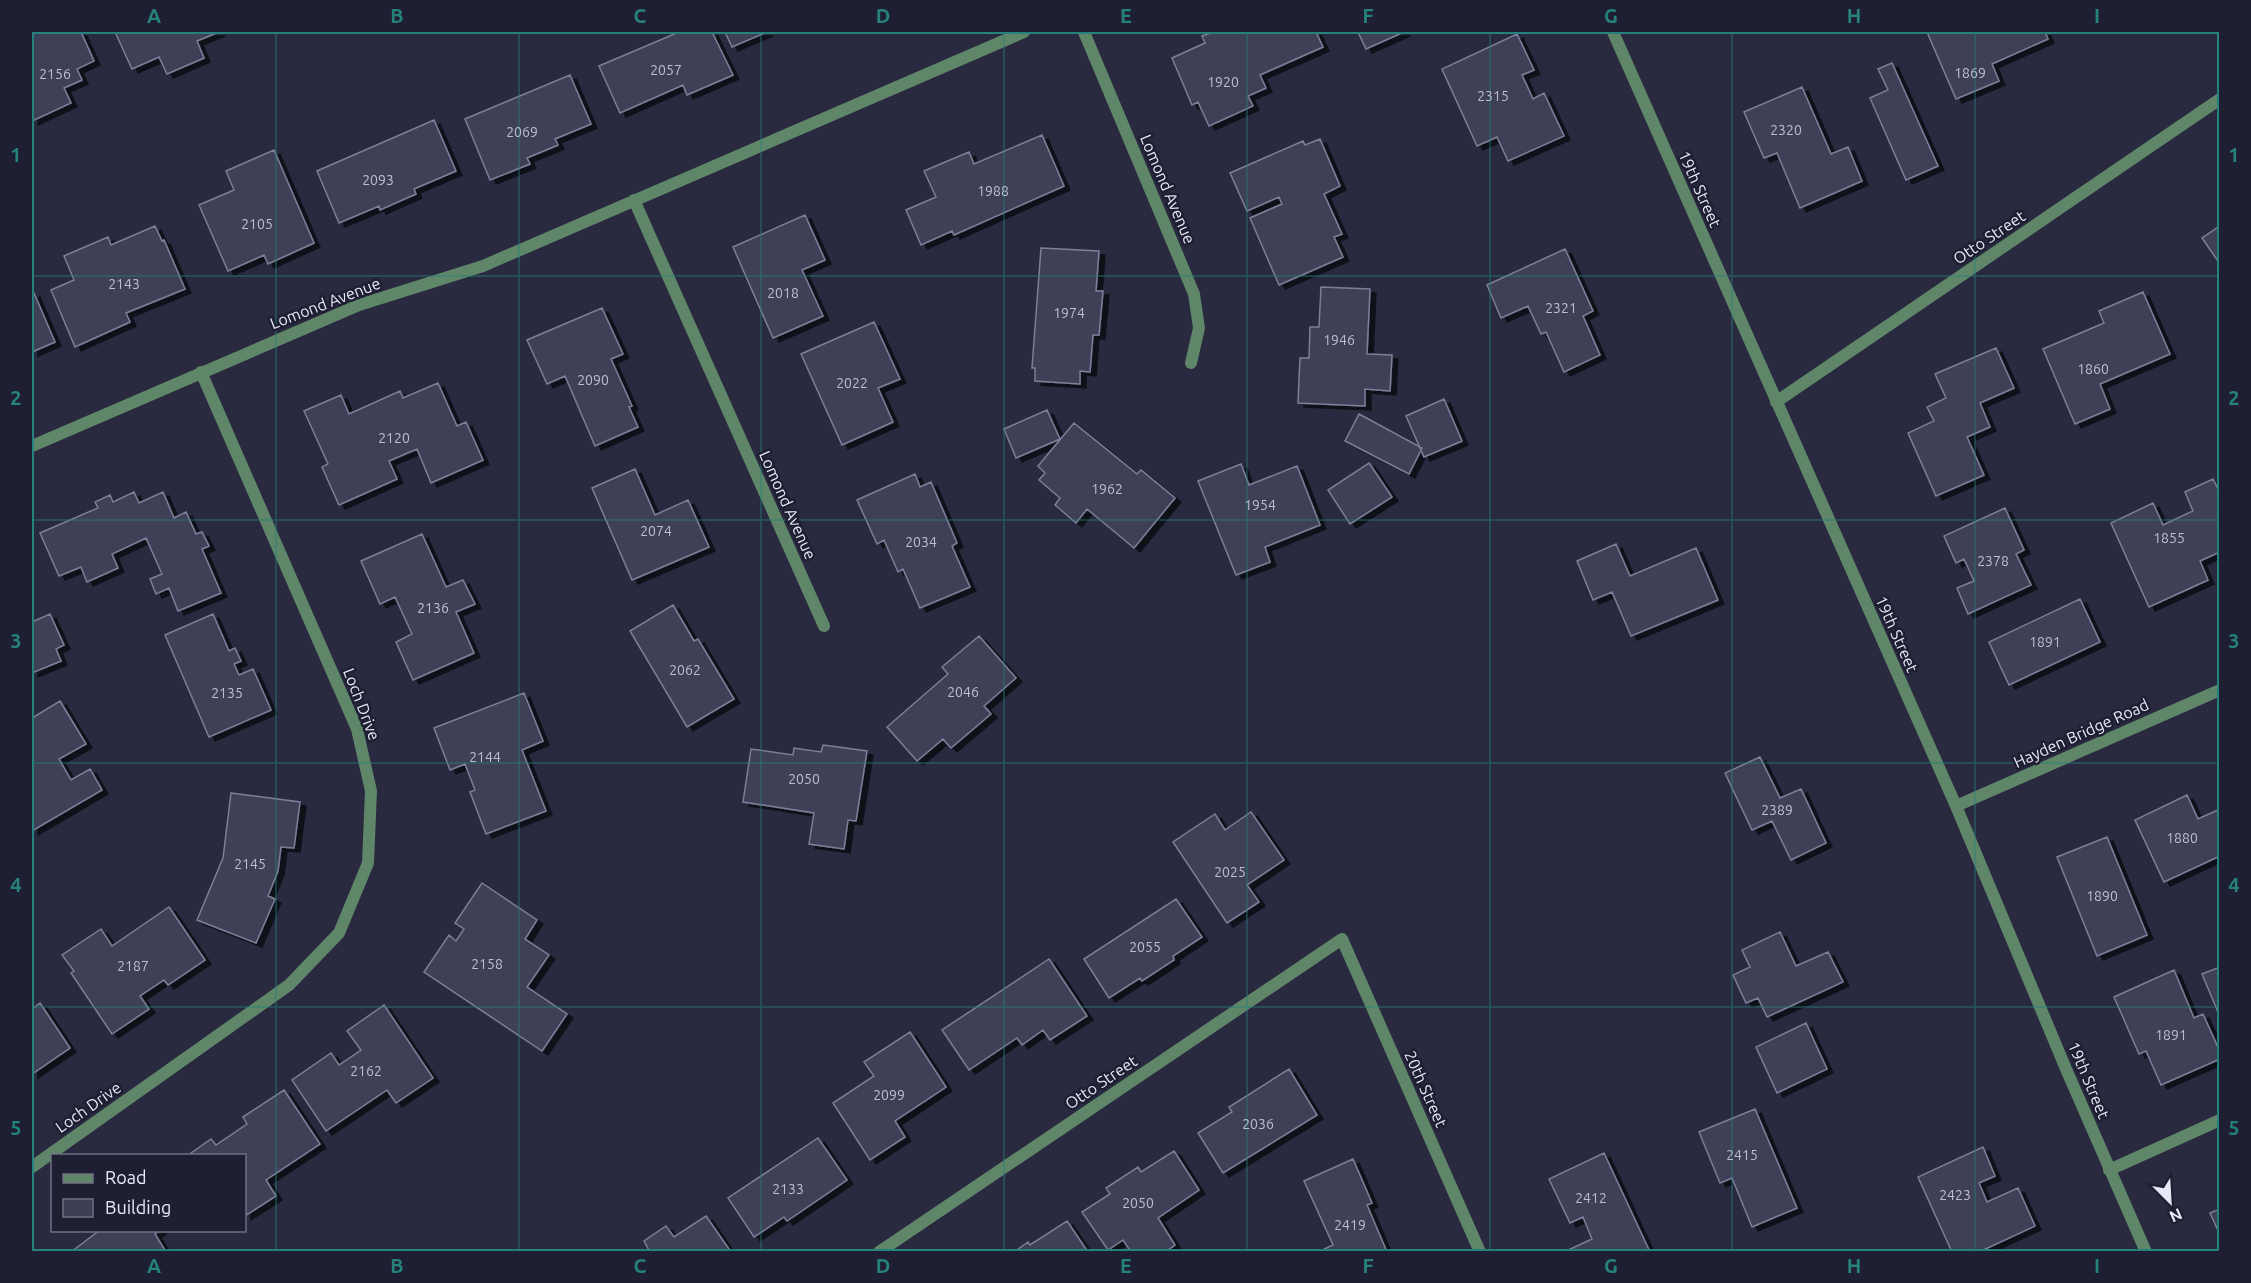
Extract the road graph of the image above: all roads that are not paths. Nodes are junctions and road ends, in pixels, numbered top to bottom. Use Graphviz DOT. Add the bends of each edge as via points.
graph roads {
  1 [pos="1024,32"];
  2 [pos="1084,32"];
  3 [pos="1612,32"];
  4 [pos="2220,99"];
  5 [pos="634,200"];
  6 [pos="1191,363"];
  7 [pos="201,372"];
  8 [pos="1776,402"];
  9 [pos="32,446"];
  10 [pos="824,626"];
  11 [pos="2220,690"];
  12 [pos="1956,806"];
  13 [pos="1342,939"];
  14 [pos="2220,1120"];
  15 [pos="32,1167"];
  16 [pos="2109,1170"];
  17 [pos="879,1251"];
  18 [pos="1480,1251"];
  19 [pos="2146,1251"];
  1 -- 5 [label="street, Lomond Avenue"];
  2 -- 6 [label="street, Lomond Avenue" via="1194,294 1199,328"];
  3 -- 8 [label="street, 19th Street"];
  4 -- 8 [label="street, Otto Street"];
  5 -- 7 [label="street, Lomond Avenue" via="483,266 359,305"];
  5 -- 10 [label="street, Lomond Avenue"];
  7 -- 9 [label="street, Lomond Avenue"];
  7 -- 15 [label="street, Loch Drive" via="357,729 371,791 368,863 339,933 289,985"];
  8 -- 12 [label="street, 19th Street"];
  11 -- 12 [label="street, Hayden Bridge Road"];
  12 -- 16 [label="street, 19th Street"];
  13 -- 17 [label="street, Otto Street"];
  13 -- 18 [label="street, 20th Street"];
  14 -- 16 [label="street"];
  16 -- 19 [label="street, 19th Street"];
}
